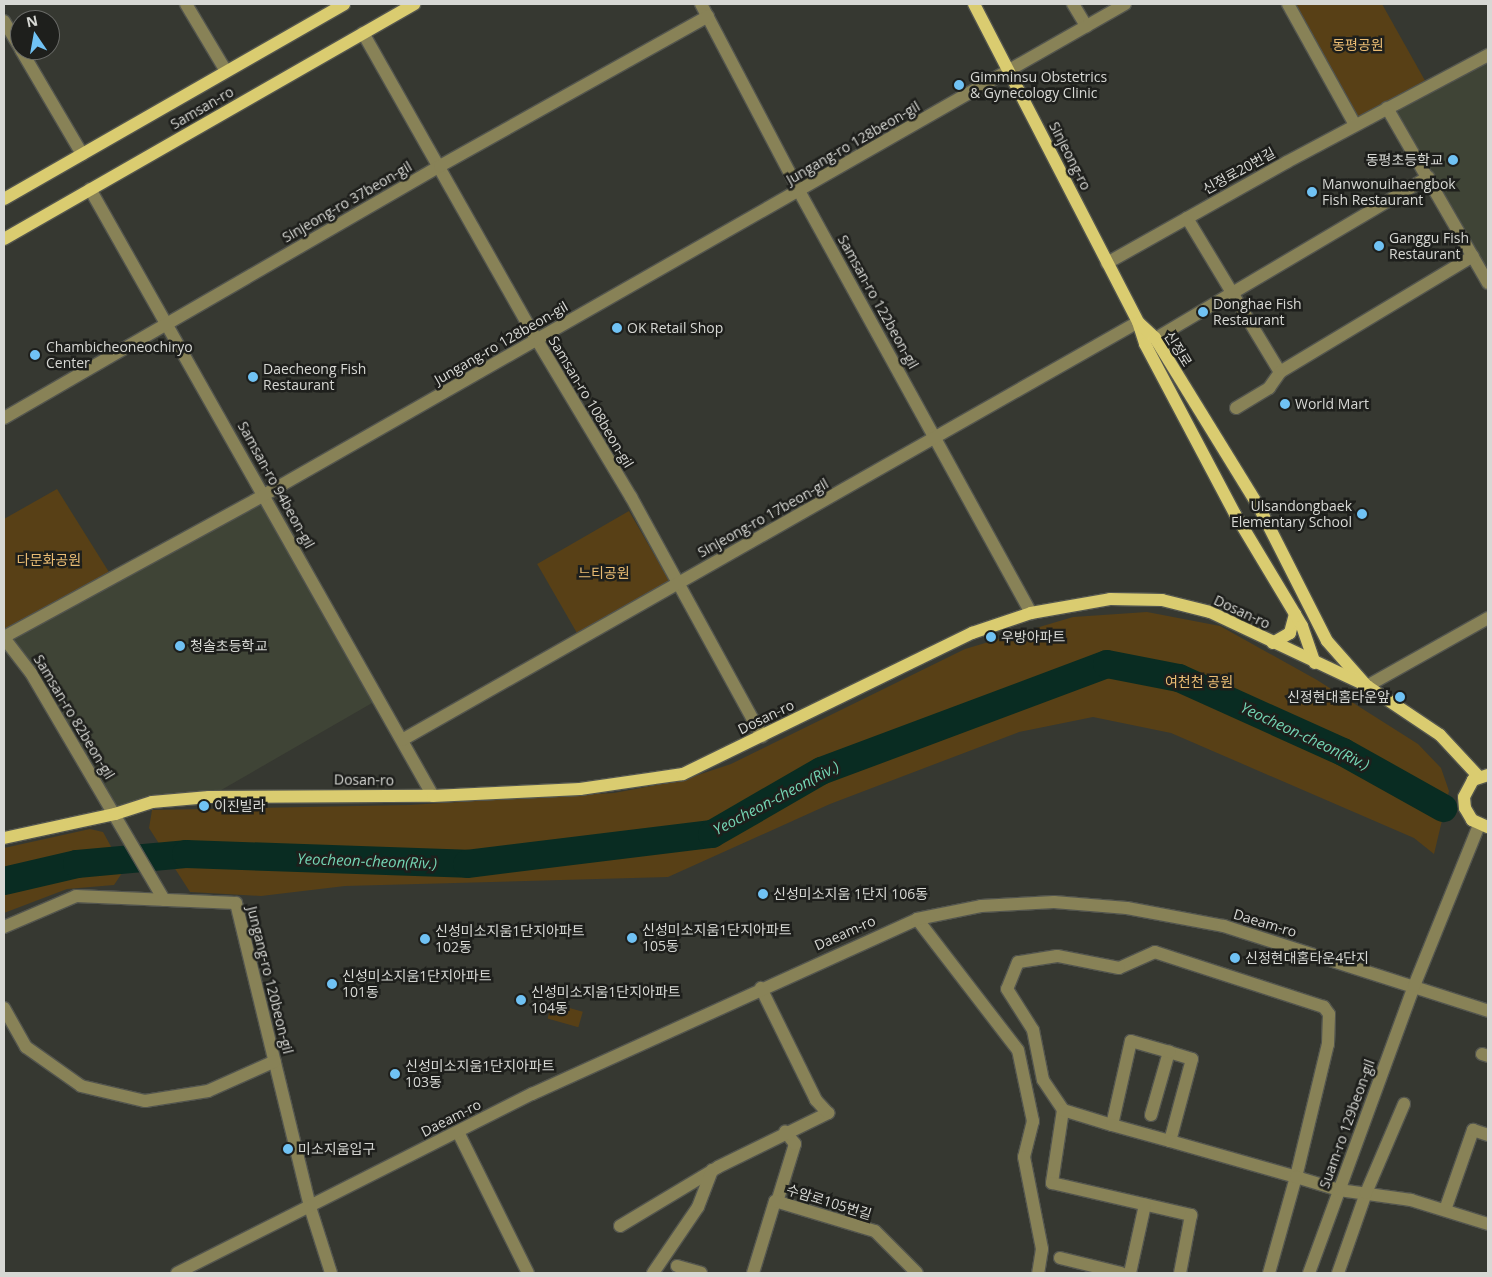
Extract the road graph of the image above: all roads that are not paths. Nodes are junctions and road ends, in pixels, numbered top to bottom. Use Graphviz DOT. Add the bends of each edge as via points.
graph roads {
  1 [pos="186,4"];
  2 [pos="344,4"];
  3 [pos="415,4"];
  4 [pos="701,4"];
  5 [pos="974,4"];
  6 [pos="1073,4"];
  7 [pos="1125,4"];
  8 [pos="1288,4"];
  9 [pos="708,16"];
  10 [pos="1086,26"];
  11 [pos="363,33"];
  12 [pos="1488,55"];
  13 [pos="26,60"];
  14 [pos="1010,69"];
  15 [pos="226,72"];
  16 [pos="1387,108"];
  17 [pos="1355,125"];
  18 [pos="82,154"];
  19 [pos="440,166"];
  20 [pos="1428,178"];
  21 [pos="90,189"];
  22 [pos="799,191"];
  23 [pos="4,199"];
  24 [pos="1186,218"];
  25 [pos="4,239"];
  26 [pos="1473,256"];
  27 [pos="1107,263"];
  28 [pos="1488,284"];
  29 [pos="1230,293"];
  30 [pos="1138,322"];
  31 [pos="168,323"];
  32 [pos="537,340"];
  33 [pos="1150,341"];
  34 [pos="1280,372"];
  35 [pos="1236,408"];
  36 [pos="4,418"];
  37 [pos="935,438"];
  38 [pos="264,494"];
  39 [pos="676,584"];
  40 [pos="1031,613"];
  41 [pos="1295,614"];
  42 [pos="1488,618"];
  43 [pos="4,638"];
  44 [pos="1274,643"];
  45 [pos="1315,663"];
  46 [pos="1367,686"];
  47 [pos="762,736"];
  48 [pos="402,740"];
  49 [pos="1484,776"];
  50 [pos="433,796"];
  51 [pos="115,814"];
  52 [pos="1484,826"];
  53 [pos="4,838"];
  54 [pos="164,900"];
  55 [pos="917,918"];
  56 [pos="4,927"];
  57 [pos="1414,986"];
  58 [pos="761,988"];
  59 [pos="4,1008"];
  60 [pos="1488,1011"];
  61 [pos="1169,1052"];
  62 [pos="274,1061"];
  63 [pos="1404,1104"];
  64 [pos="1063,1110"];
  65 [pos="1151,1115"];
  66 [pos="1112,1125"];
  67 [pos="785,1131"];
  68 [pos="458,1132"];
  69 [pos="1488,1135"];
  70 [pos="1170,1141"];
  71 [pos="712,1170"];
  72 [pos="1296,1177"];
  73 [pos="1339,1190"];
  74 [pos="1366,1194"];
  75 [pos="777,1202"];
  76 [pos="1145,1205"];
  77 [pos="310,1207"];
  78 [pos="1445,1210"];
  79 [pos="1488,1224"];
  80 [pos="620,1226"];
  81 [pos="1060,1258"];
  82 [pos="677,1266"];
  83 [pos="177,1273"];
  84 [pos="331,1273"];
  85 [pos="528,1273"];
  86 [pos="654,1273"];
  87 [pos="701,1273"];
  88 [pos="753,1273"];
  89 [pos="917,1273"];
  90 [pos="1038,1273"];
  91 [pos="1122,1273"];
  92 [pos="1130,1273"];
  93 [pos="1180,1273"];
  94 [pos="1269,1273"];
  95 [pos="1309,1273"];
  96 [pos="1338,1273"];
  1 -- 15 [label="street"];
  2 -- 15 [label="main road, Samsan-ro"];
  3 -- 11 [label="main road, Samsan-ro"];
  4 -- 9 [label="street, Samsan-ro 122beon-gil"];
  5 -- 14 [label="main road, Sinjeong-ro"];
  6 -- 10 [label="street"];
  7 -- 10 [label="street, Jungang-ro 128beon-gil"];
  8 -- 17 [label="street"];
  9 -- 19 [label="street, Sinjeong-ro 37beon-gil"];
  9 -- 22 [label="street, Samsan-ro 122beon-gil"];
  10 -- 14 [label="street, Jungang-ro 128beon-gil"];
  11 -- 19 [label="street, Samsan-ro 108beon-gil"];
  11 -- 21 [label="main road, Samsan-ro"];
  12 -- 16 [label="street, 신정로20번길"];
  13 -- 18 [label="street"];
  14 -- 22 [label="street, Jungang-ro 128beon-gil"];
  14 -- 27 [label="main road, Sinjeong-ro"];
  15 -- 18 [label="main road, Samsan-ro"];
  16 -- 17 [label="street, 신정로20번길"];
  16 -- 20 [label="street"];
  17 -- 24 [label="street, 신정로20번길"];
  18 -- 23 [label="main road, Samsan-ro"];
  19 -- 31 [label="street, Sinjeong-ro 37beon-gil"];
  19 -- 32 [label="street, Samsan-ro 108beon-gil"];
  20 -- 26 [label="street"];
  20 -- 29 [label="street"];
  21 -- 25 [label="main road, Samsan-ro"];
  21 -- 31 [label="street, Samsan-ro 94beon-gil"];
  22 -- 32 [label="street, Jungang-ro 128beon-gil"];
  22 -- 37 [label="street, Samsan-ro 122beon-gil"];
  24 -- 27 [label="street, 신정로20번길"];
  24 -- 29 [label="street"];
  26 -- 28 [label="street"];
  26 -- 34 [label="street"];
  27 -- 30 [label="main road, Sinjeong-ro"];
  29 -- 33 [label="street"];
  29 -- 34 [label="street"];
  30 -- 33 [label="main road, 신정로"];
  30 -- 37 [label="street, Sinjeong-ro 17beon-gil"];
  31 -- 36 [label="street, Sinjeong-ro 37beon-gil"];
  31 -- 38 [label="street, Samsan-ro 94beon-gil"];
  32 -- 38 [label="street, Jungang-ro 128beon-gil"];
  32 -- 39 [label="street, Samsan-ro 108beon-gil" via="630,498"];
  33 -- 41 [label="main road, 신정로" via="1235,514"];
  33 -- 46 [label="main road, 신정로" via="1259,507 1327,641"];
  34 -- 35 [label="street" via="1270,388"];
  37 -- 39 [label="street, Sinjeong-ro 17beon-gil"];
  37 -- 40 [label="street, Samsan-ro 122beon-gil"];
  38 -- 43 [label="street, Jungang-ro 128beon-gil"];
  38 -- 48 [label="street, Samsan-ro 94beon-gil"];
  39 -- 47 [label="street, Samsan-ro 108beon-gil"];
  39 -- 48 [label="street, Sinjeong-ro 17beon-gil"];
  40 -- 44 [label="main road, Dosan-ro" via="1110,599 1162,600 1210,612"];
  40 -- 47 [label="main road, Dosan-ro" via="972,633"];
  41 -- 44 [label="main road" via="1290,633"];
  41 -- 45 [label="main road, 신정로"];
  42 -- 46 [label="street"];
  43 -- 51 [label="street, Samsan-ro 82beon-gil" via="31,673"];
  44 -- 45 [label="main road, Dosan-ro"];
  45 -- 46 [label="main road, Dosan-ro"];
  46 -- 49 [label="main road, Dosan-ro" via="1440,735"];
  47 -- 50 [label="main road, Dosan-ro" via="683,774 648,782 580,789"];
  48 -- 50 [label="street, Samsan-ro 94beon-gil"];
  49 -- 52 [label="main road" via="1467,788 1464,797 1465,808"];
  50 -- 51 [label="main road, Dosan-ro" via="200,797 152,802"];
  51 -- 53 [label="main road, Dosan-ro"];
  51 -- 54 [label="street, Samsan-ro 82beon-gil"];
  52 -- 57 [label="street, Suam-ro 129beon-gil" via="1470,845"];
  54 -- 56 [label="street, Jungang-ro 120beon-gil" via="76,896"];
  54 -- 62 [label="street, Jungang-ro 120beon-gil" via="236,903"];
  55 -- 57 [label="street, Daeam-ro" via="981,906 1054,902 1127,908 1224,926"];
  55 -- 58 [label="street, Daeam-ro"];
  55 -- 90 [label="street" via="1018,1050 1033,1121 1024,1157 1042,1249"];
  57 -- 60 [label="street, Daeam-ro"];
  57 -- 73 [label="street, Suam-ro 129beon-gil"];
  58 -- 67 [label="street" via="816,1100 828,1113"];
  58 -- 68 [label="street, Daeam-ro"];
  59 -- 62 [label="street" via="26,1047 81,1086 145,1101 208,1091"];
  61 -- 65 [label="street"];
  61 -- 66 [label="street" via="1131,1041"];
  61 -- 70 [label="street" via="1192,1059"];
  62 -- 77 [label="street, Jungang-ro 120beon-gil"];
  63 -- 74 [label="street"];
  64 -- 66 [label="street"];
  64 -- 72 [label="street" via="1043,1080 1033,1030 1008,989 1018,962 1057,956 1119,968 1155,952 1324,1007 1329,1014 1328,1044"];
  64 -- 76 [label="street" via="1052,1183"];
  66 -- 70 [label="street"];
  67 -- 71 [label="street"];
  67 -- 75 [label="street" via="795,1144"];
  68 -- 77 [label="street, Daeam-ro"];
  68 -- 85 [label="street"];
  69 -- 78 [label="street" via="1473,1130"];
  70 -- 72 [label="street"];
  71 -- 80 [label="street"];
  71 -- 86 [label="street" via="698,1207"];
  72 -- 73 [label="street"];
  72 -- 94 [label="street"];
  73 -- 74 [label="street"];
  73 -- 95 [label="street, Suam-ro 129beon-gil"];
  74 -- 78 [label="street" via="1411,1200"];
  74 -- 96 [label="street"];
  75 -- 88 [label="street, 수암로105번길"];
  75 -- 89 [label="street, 수암로105번길" via="875,1231"];
  76 -- 92 [label="street"];
  76 -- 93 [label="street" via="1191,1216"];
  77 -- 83 [label="street, Daeam-ro"];
  77 -- 84 [label="street, Jungang-ro 120beon-gil"];
  78 -- 79 [label="street"];
  81 -- 91 [label="street"];
  82 -- 87 [label="street"];
}
